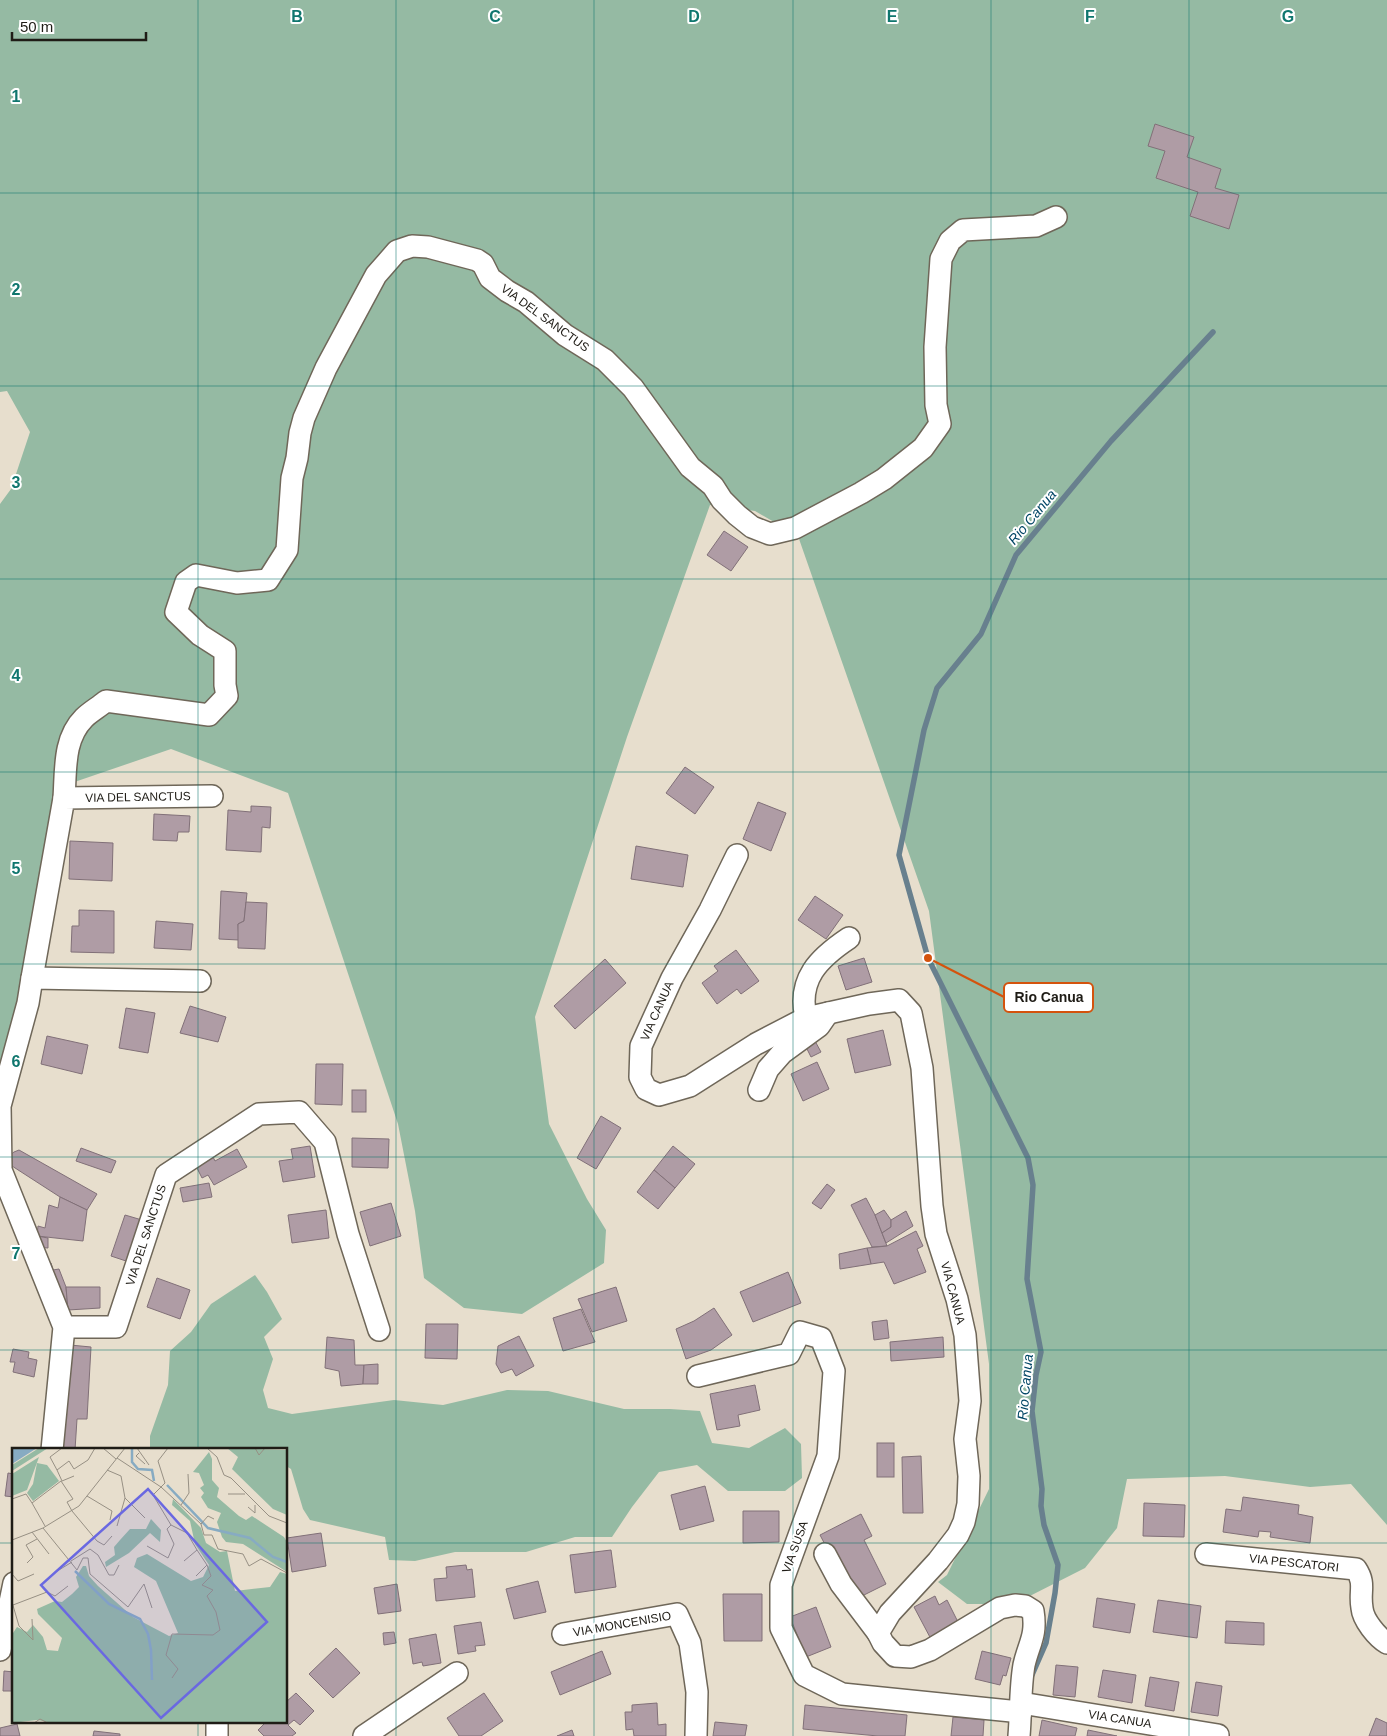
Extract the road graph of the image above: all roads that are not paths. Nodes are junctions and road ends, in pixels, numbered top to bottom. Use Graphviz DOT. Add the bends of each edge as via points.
graph roads {
  1 [pos="1056,217"];
  2 [pos="212,796"];
  3 [pos="64,798"];
  4 [pos="737,855"];
  5 [pos="849,938"];
  6 [pos="32,978"];
  7 [pos="200,981"];
  8 [pos="828,1013"];
  9 [pos="806,1018"];
  10 [pos="759,1090"];
  11 [pos="64,1327"];
  12 [pos="379,1330"];
  13 [pos="698,1376"];
  14 [pos="52,1448"];
  15 [pos="825,1554"];
  16 [pos="1206,1554"];
  17 [pos="12,1593"];
  18 [pos="878,1633"];
  19 [pos="563,1634"];
  20 [pos="1387,1643"];
  21 [pos="0,1650"];
  22 [pos="457,1673"];
  23 [pos="1021,1707"];
  24 [pos="1218,1735"];
  25 [pos="364,1736"];
  26 [pos="696,1736"];
  27 [pos="1019,1736"];
  1 -- 3 [label="street, VIA DEL SANCTUS" via="1036,226 964,230 950,241 941,259 935,347 936,405 940,424 923,448 862,494 795,528 770,534 752,527 737,515 713,486 690,468 633,388 605,360 565,335 526,302 490,278 483,264 428,247 412,246 397,251 376,275 308,407 292,478 287,550 268,580 237,583 196,575 186,582 176,612 200,635 225,651 227,696 209,715 106,701 84,718 72,734 66,754"];
  2 -- 3 [label="street, VIA DEL SANCTUS"];
  3 -- 6 [label="street, VIA DEL SANCTUS"];
  4 -- 9 [label="street, VIA CANUA" via="672,978 641,1046 640,1077 646,1089 659,1095 690,1086 756,1044"];
  5 -- 9 [label="street" via="828,954 808,978 804,992"];
  6 -- 7 [label="street"];
  6 -- 11 [label="street, VIA DEL SANCTUS" via="0,1106 1,1170"];
  8 -- 9 [label="street, VIA CANUA"];
  8 -- 10 [label="street" via="819,1026 782,1053 768,1069"];
  8 -- 18 [label="street, VIA CANUA" via="898,1000 910,1013 922,1068 936,1234 965,1335 970,1401 966,1440 968,1504 964,1522 938,1561 890,1613"];
  11 -- 12 [label="street, VIA DEL SANCTUS" via="116,1327 166,1175 259,1114 299,1112 325,1142 348,1234"];
  11 -- 14 [label="street, VIA DEL SANCTUS"];
  13 -- 23 [label="street, VIA SUSA" via="788,1354 800,1332 821,1338 834,1371 828,1456 781,1585 781,1628 804,1675 842,1694"];
  15 -- 18 [label="street" via="841,1584"];
  16 -- 20 [label="street, VIA PESCATORI" via="1356,1569 1362,1578 1362,1609 1370,1626"];
  17 -- 21 [label="street"];
  18 -- 23 [label="street" via="895,1656 911,1657 930,1650 1000,1608 1025,1606 1033,1611 1035,1625 1024,1665"];
  19 -- 26 [label="street, VIA MONCENISIO" via="677,1614 690,1643 697,1692"];
  22 -- 25 [label="street"];
  23 -- 24 [label="street, VIA CANUA"];
  23 -- 27 [label="street"];
}
